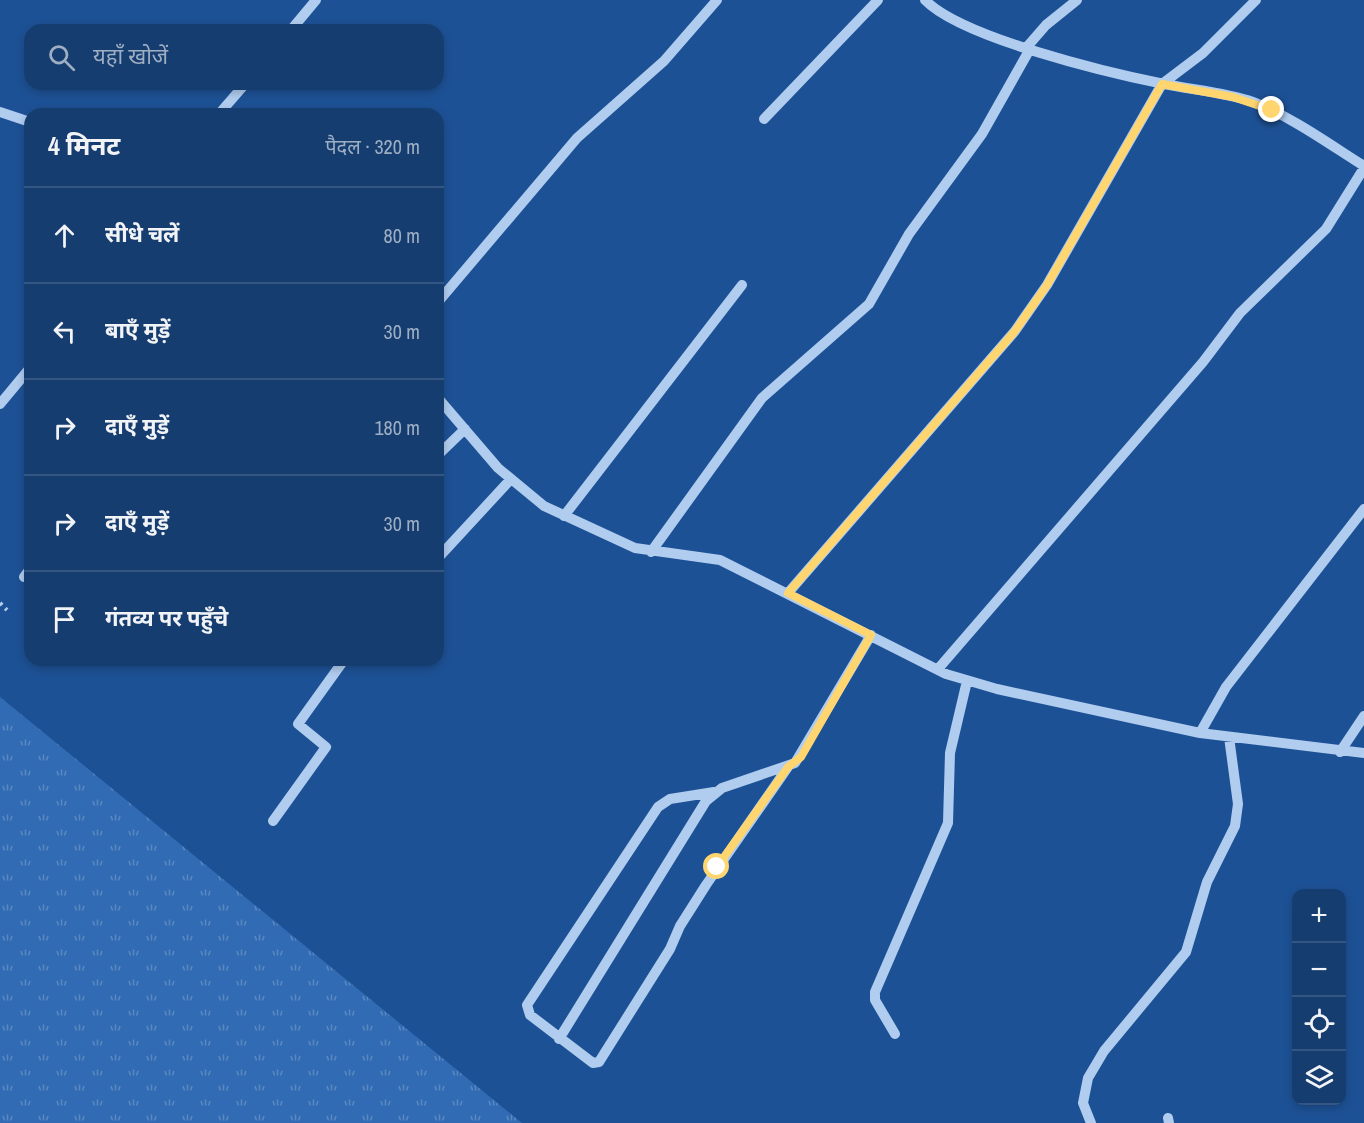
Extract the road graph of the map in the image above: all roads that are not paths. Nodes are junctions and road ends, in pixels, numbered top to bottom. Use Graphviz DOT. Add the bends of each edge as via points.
graph roads {
  1 [pos="316,0"];
  2 [pos="717,0"];
  3 [pos="878,0"];
  4 [pos="925,0"];
  5 [pos="1077,0"];
  6 [pos="1256,0"];
  7 [pos="296,24"];
  8 [pos="1028,49"];
  9 [pos="1162,84"];
  10 [pos="240,90"];
  11 [pos="224,108"];
  12 [pos="0,112"];
  13 [pos="764,118"];
  14 [pos="24,120"];
  15 [pos="1364,167"];
  16 [pos="742,285"];
  17 [pos="444,295"];
  18 [pos="24,375"];
  19 [pos="0,404"];
  20 [pos="444,405"];
  21 [pos="465,429"];
  22 [pos="444,449"];
  23 [pos="511,479"];
  24 [pos="1364,509"];
  25 [pos="564,516"];
  26 [pos="444,552"];
  27 [pos="651,552"];
  28 [pos="788,593"];
  29 [pos="871,635"];
  30 [pos="340,666"];
  31 [pos="938,669"];
  32 [pos="967,681"];
  33 [pos="1364,716"];
  34 [pos="1200,733"];
  35 [pos="1229,737"];
  36 [pos="1340,752"];
  37 [pos="1364,753"];
  38 [pos="788,767"];
  39 [pos="714,792"];
  40 [pos="273,821"];
  41 [pos="895,1034"];
  42 [pos="559,1039"];
  43 [pos="1091,1123"];
  1 -- 7 [label="street"];
  2 -- 17 [label="street" via="664,61 577,138"];
  3 -- 13 [label="street"];
  4 -- 8 [label="street" via="955,20"];
  5 -- 8 [label="street" via="1046,25"];
  6 -- 9 [label="street" via="1203,53"];
  8 -- 9 [label="street"];
  8 -- 27 [label="street" via="982,134 909,234 869,304 762,398"];
  9 -- 15 [label="street" via="1252,102"];
  9 -- 28 [label="street" via="1047,285 1015,331"];
  10 -- 11 [label="street"];
  12 -- 14 [label="street"];
  15 -- 31 [label="street" via="1326,229 1240,313 1203,362"];
  16 -- 25 [label="street"];
  18 -- 19 [label="street"];
  20 -- 21 [label="street"];
  21 -- 22 [label="street"];
  21 -- 23 [label="street"];
  23 -- 25 [label="street" via="544,506"];
  23 -- 26 [label="street"];
  24 -- 34 [label="street" via="1226,687"];
  25 -- 27 [label="street" via="621,544"];
  27 -- 28 [label="street" via="720,560"];
  28 -- 29 [label="street"];
  29 -- 31 [label="street"];
  29 -- 38 [label="street" via="801,757"];
  30 -- 40 [label="street" via="298,724 326,747"];
  31 -- 32 [label="street"];
  32 -- 34 [label="street"];
  32 -- 41 [label="street" via="950,753 948,823 875,992 875,1000"];
  33 -- 36 [label="street"];
  34 -- 35 [label="street"];
  35 -- 36 [label="street"];
  35 -- 43 [label="street" via="1238,804 1235,826 1207,882 1186,952 1104,1051 1088,1078 1083,1103"];
  36 -- 37 [label="street"];
  38 -- 39 [label="street"];
  38 -- 42 [label="street" via="706,885 599,1062 593,1063"];
  39 -- 42 [label="street"];
  39 -- 42 [label="street" via="670,799 658,807 527,1005 530,1015"];
}
